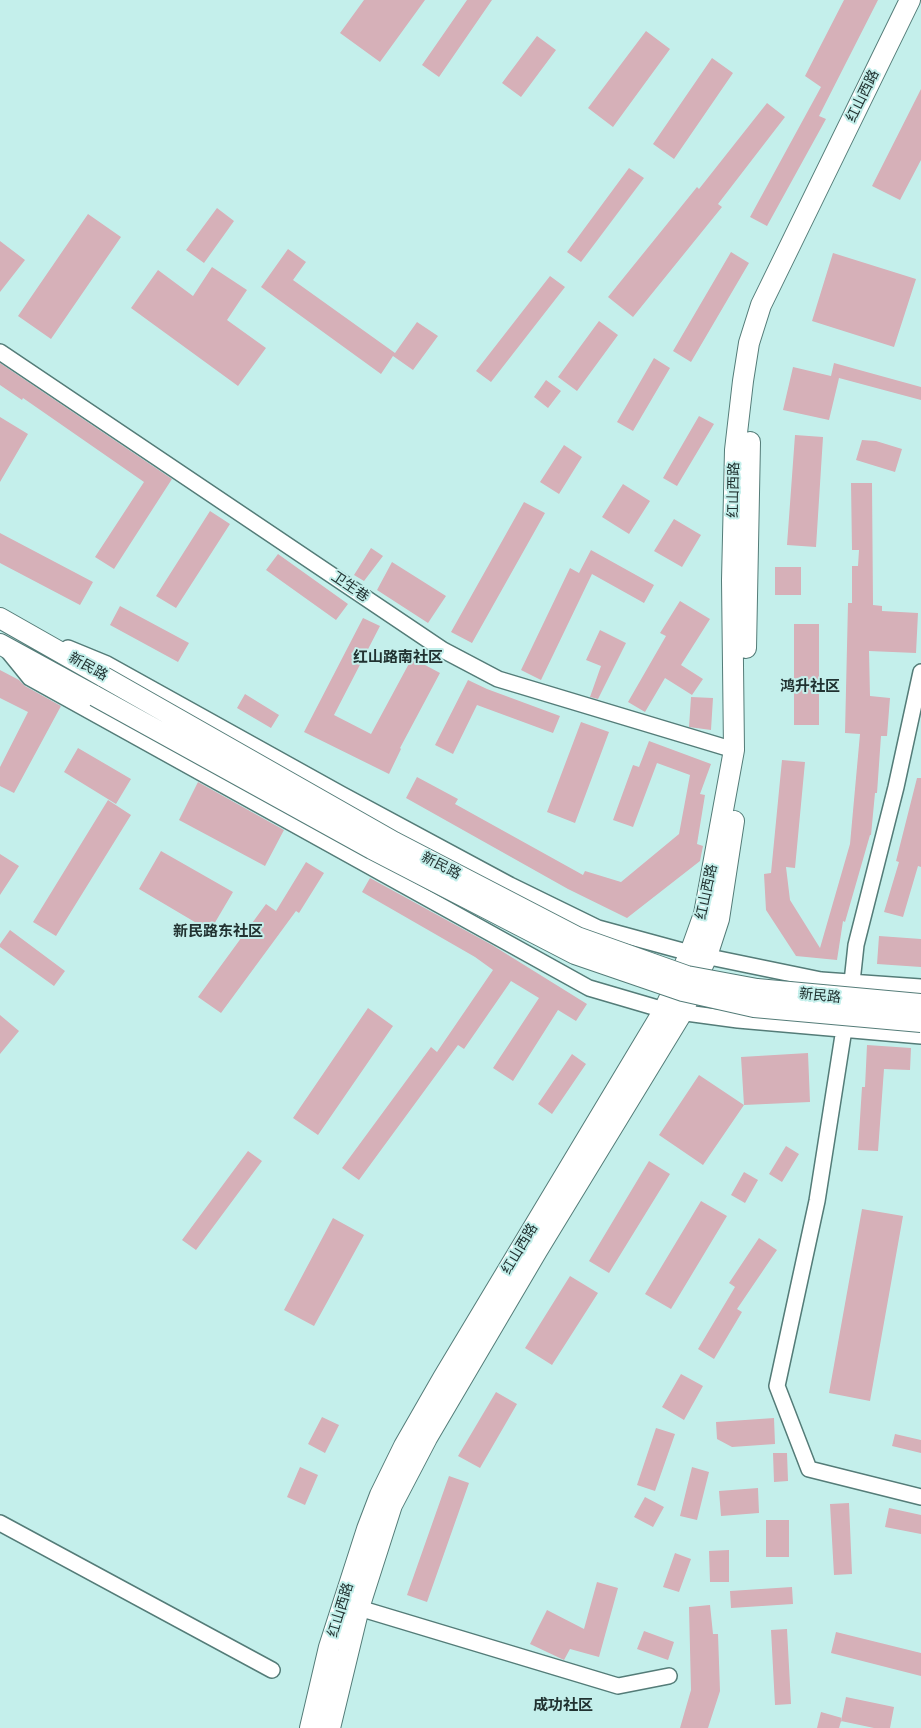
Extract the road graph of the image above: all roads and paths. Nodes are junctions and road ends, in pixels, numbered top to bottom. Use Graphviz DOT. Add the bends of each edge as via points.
graph roads {
  1 [pos="910,0"];
  2 [pos="919,0"];
  3 [pos="0,352"];
  4 [pos="0,618"];
  5 [pos="20,629"];
  6 [pos="2,645"];
  7 [pos="921,672"];
  8 [pos="734,750"];
  9 [pos="698,954"];
  10 [pos="852,982"];
  11 [pos="921,987"];
  12 [pos="921,1004"];
  13 [pos="673,1011"];
  14 [pos="921,1022"];
  15 [pos="844,1028"];
  16 [pos="921,1036"];
  17 [pos="921,1497"];
  18 [pos="0,1523"];
  19 [pos="351,1606"];
  20 [pos="272,1670"];
  21 [pos="668,1676"];
  22 [pos="310,1728"];
  23 [pos="330,1728"];
  1 -- 8 [label="main road, 红山西路" via="761,305 749,343 735,450 732,580"];
  2 -- 9 [label="main road, 红山西路" via="768,306 758,349 749,448 745,752 719,918"];
  3 -- 8 [label="street, 卫生巷" via="443,650 498,679"];
  4 -- 5 [label="main road, 新民路"];
  5 -- 9 [label="street" via="107,664 442,849 598,928"];
  5 -- 12 [label="main road, 新民路, bridge" via="394,842 577,937 687,976 757,989"];
  6 -- 13 [label="street" via="30,678 581,984"];
  6 -- 14 [label="main road, 新民路, bridge" via="372,849 575,954 683,991 754,1007"];
  7 -- 10 [label="street" via="856,945"];
  8 -- 9 [label="main road, 红山西路"];
  9 -- 10 [label="street" via="821,980"];
  9 -- 13 [label="main road, 红山西路"];
  10 -- 11 [label="street"];
  13 -- 15 [label="street" via="738,1020"];
  13 -- 19 [label="main road, 红山西路" via="404,1446 380,1495"];
  15 -- 16 [label="street"];
  15 -- 17 [label="street" via="817,1200 777,1386 809,1469"];
  18 -- 20 [label="street"];
  19 -- 21 [label="street" via="618,1686"];
  19 -- 22 [label="main road, 红山西路" via="329,1647"];
  19 -- 23 [label="main road, 红山西路"];
}
